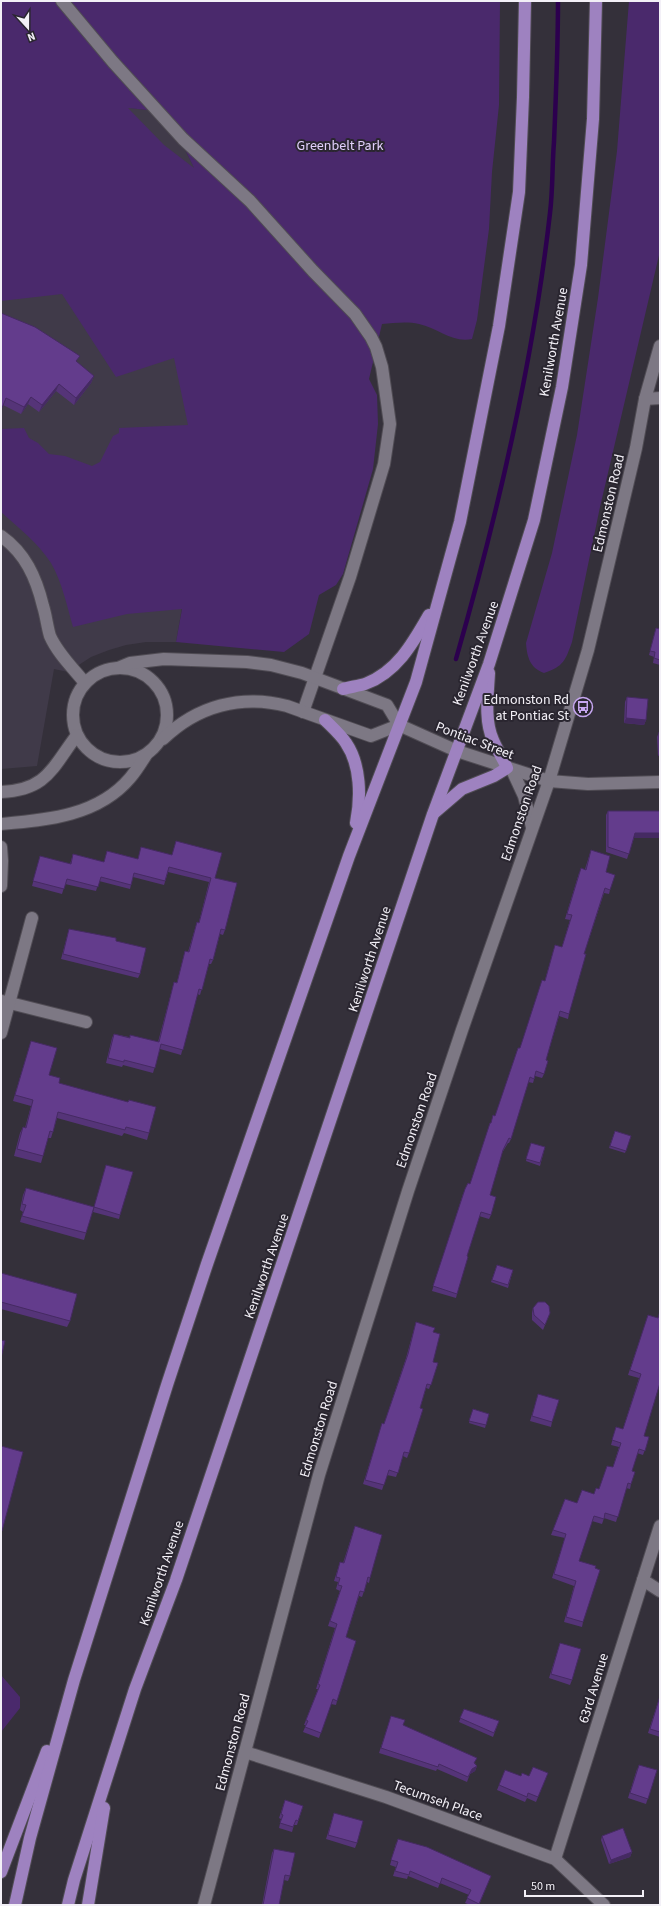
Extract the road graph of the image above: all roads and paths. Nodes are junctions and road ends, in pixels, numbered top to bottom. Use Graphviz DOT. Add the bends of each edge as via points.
graph roads {
  1 [pos="62,1"];
  2 [pos="525,1"];
  3 [pos="596,1"];
  4 [pos="660,346"];
  5 [pos="660,398"];
  6 [pos="646,399"];
  7 [pos="1,536"];
  8 [pos="438,596"];
  9 [pos="489,664"];
  10 [pos="118,668"];
  11 [pos="315,678"];
  12 [pos="85,683"];
  13 [pos="343,689"];
  14 [pos="303,712"];
  15 [pos="325,720"];
  16 [pos="400,725"];
  17 [pos="76,735"];
  18 [pos="150,751"];
  19 [pos="457,751"];
  20 [pos="509,769"];
  21 [pos="549,781"];
  22 [pos="660,782"];
  23 [pos="1,792"];
  24 [pos="433,814"];
  25 [pos="1,824"];
  26 [pos="532,828"];
  27 [pos="1,848"];
  28 [pos="349,856"];
  29 [pos="1,885"];
  30 [pos="32,918"];
  31 [pos="5,1002"];
  32 [pos="86,1022"];
  33 [pos="1,1033"];
  34 [pos="660,1526"];
  35 [pos="643,1580"];
  36 [pos="660,1591"];
  37 [pos="74,1680"];
  38 [pos="245,1752"];
  39 [pos="110,1770"];
  40 [pos="555,1860"];
  41 [pos="1,1872"];
  42 [pos="16,1905"];
  43 [pos="68,1905"];
  44 [pos="88,1905"];
  45 [pos="204,1905"];
  46 [pos="604,1905"];
  1 -- 11 [label="street" via="113,62 184,139 250,201 355,314 376,347 382,367 390,424 384,464 350,577"];
  2 -- 8 [label="main road" via="519,192 506,283 489,384 460,522"];
  3 -- 9 [label="main road, Kenilworth Avenue" via="593,119 574,319 534,520"];
  4 -- 6 [label="street, Edmonston Road"];
  5 -- 6 [label="street"];
  6 -- 21 [label="street, Edmonston Road" via="588,650"];
  7 -- 12 [label="street" via="22,555 30,569 38,586 50,636"];
  8 -- 13 [label="main road" via="420,631 396,665 365,684"];
  8 -- 16 [label="main road" via="416,682"];
  9 -- 19 [label="main road, Kenilworth Avenue"];
  9 -- 20 [label="main road" via="488,721 492,738"];
  10 -- 11 [label="street" via="154,659 240,661 271,664"];
  10 -- 12 [label="street" via="106,670"];
  10 -- 18 [label="street" via="142,674 154,682 163,696 166,725"];
  11 -- 13 [label="street"];
  11 -- 14 [label="street"];
  12 -- 17 [label="street" via="78,692 72,710"];
  13 -- 16 [label="street" via="387,705"];
  14 -- 15 [label="street"];
  14 -- 18 [label="street" via="257,701 226,704 199,713 176,726"];
  15 -- 16 [label="street" via="371,736"];
  15 -- 28 [label="main road" via="346,744 355,766 359,807"];
  16 -- 19 [label="street, Pontiac Street"];
  16 -- 28 [label="main road"];
  17 -- 18 [label="street" via="88,751 110,762 136,760"];
  17 -- 23 [label="street" via="52,771 41,782 26,789"];
  18 -- 25 [label="street" via="131,778 94,805 63,817"];
  19 -- 20 [label="street, Pontiac Street"];
  19 -- 24 [label="main road, Kenilworth Avenue"];
  20 -- 21 [label="street, Pontiac Street"];
  20 -- 24 [label="main road" via="462,789"];
  20 -- 26 [label="street" via="524,796"];
  21 -- 22 [label="street, Pontiac Street" via="588,784"];
  21 -- 26 [label="street, Edmonston Road"];
  24 -- 39 [label="main road, Kenilworth Avenue" via="178,1572 135,1689"];
  26 -- 38 [label="street, Edmonston Road" via="410,1183 321,1468"];
  27 -- 29 [label="street"];
  28 -- 37 [label="main road" via="207,1264"];
  30 -- 31 [label="street"];
  31 -- 32 [label="street"];
  31 -- 33 [label="street"];
  34 -- 35 [label="street, 63rd Avenue"];
  35 -- 36 [label="street"];
  35 -- 40 [label="street, 63rd Avenue"];
  37 -- 41 [label="main road"];
  37 -- 42 [label="main road" via="30,1838"];
  38 -- 40 [label="street, Tecumseh Place" via="386,1797"];
  38 -- 45 [label="street, Edmonston Road"];
  39 -- 43 [label="main road, Kenilworth Avenue"];
  39 -- 44 [label="main road"];
  40 -- 46 [label="street, Tecumseh Place"];
}
